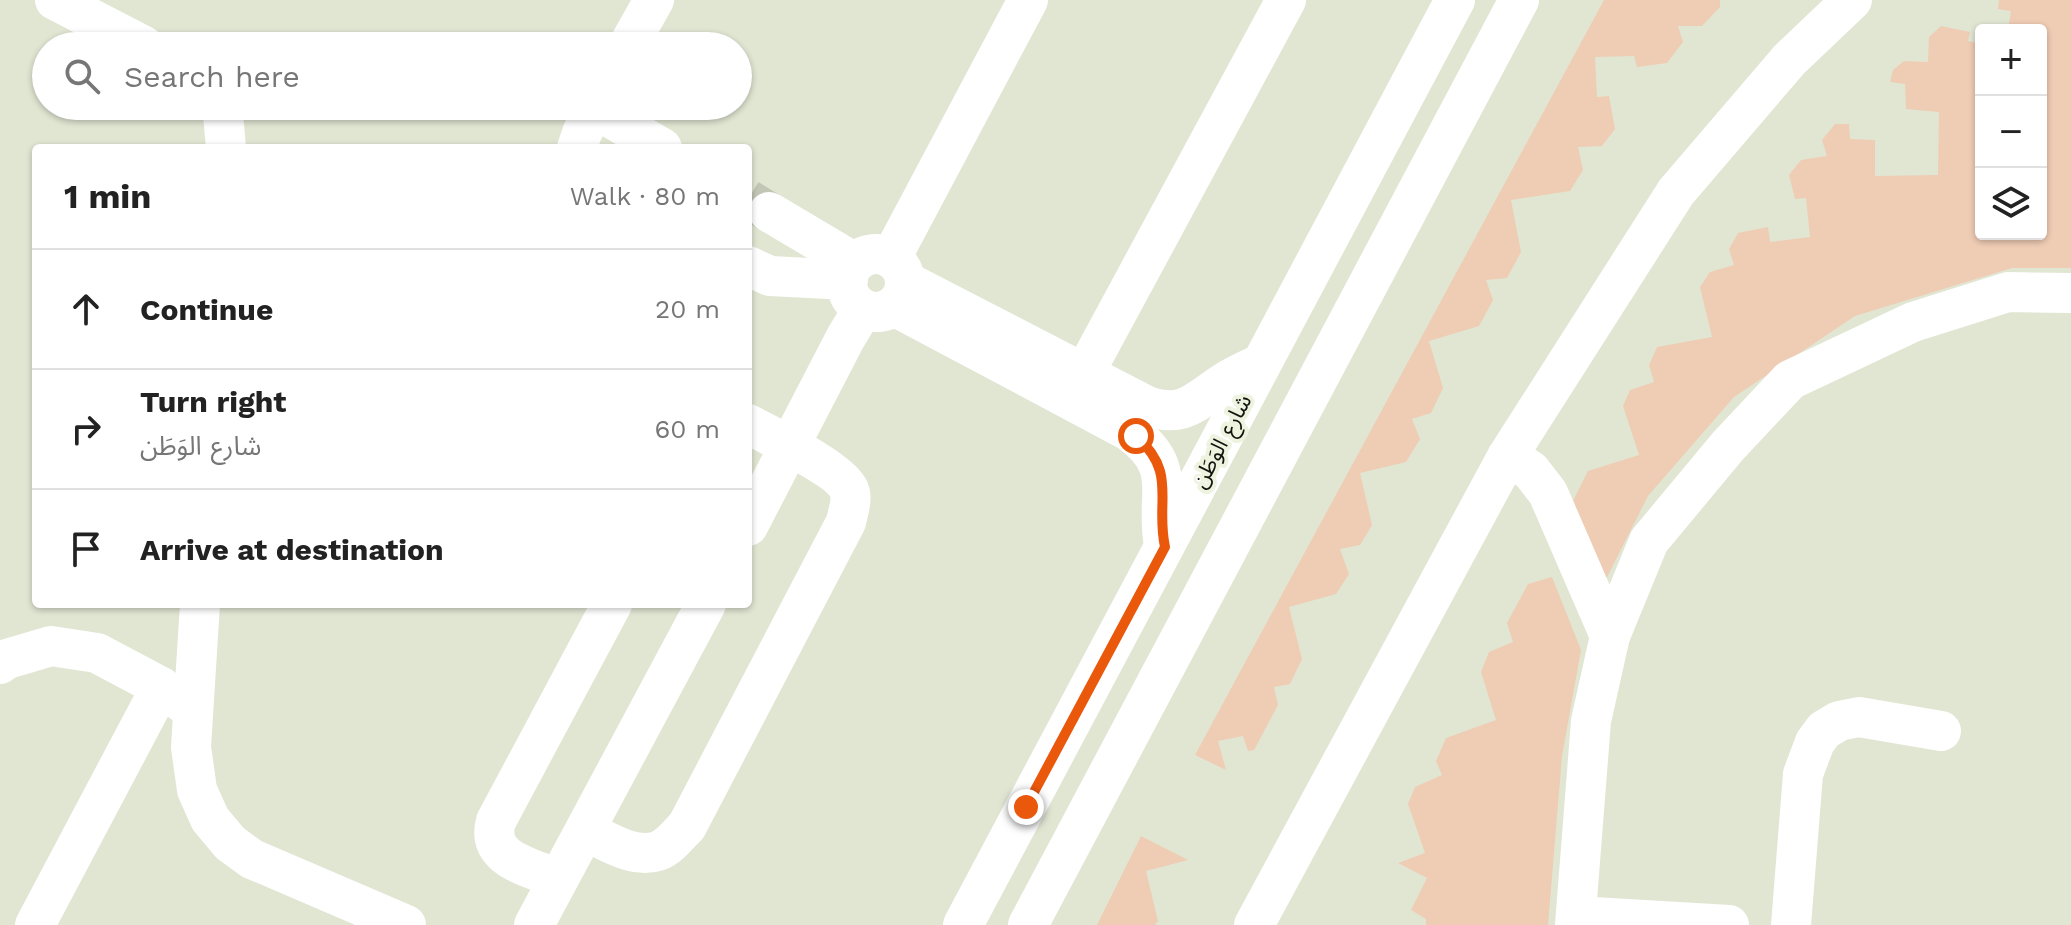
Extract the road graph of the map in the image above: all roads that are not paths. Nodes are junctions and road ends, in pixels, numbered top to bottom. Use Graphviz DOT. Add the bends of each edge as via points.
graph roads {
  1 [pos="55,0"];
  2 [pos="654,0"];
  3 [pos="1028,0"];
  4 [pos="1286,0"];
  5 [pos="1455,0"];
  6 [pos="1519,0"];
  7 [pos="1852,0"];
  8 [pos="117,32"];
  9 [pos="636,32"];
  10 [pos="224,120"];
  11 [pos="588,120"];
  12 [pos="616,120"];
  13 [pos="226,144"];
  14 [pos="578,144"];
  15 [pos="655,144"];
  16 [pos="769,212"];
  17 [pos="752,268"];
  18 [pos="876,283"];
  19 [pos="2071,293"];
  20 [pos="1261,364"];
  21 [pos="1085,372"];
  22 [pos="752,426"];
  23 [pos="790,446"];
  24 [pos="1507,457"];
  25 [pos="752,518"];
  26 [pos="1165,547"];
  27 [pos="200,608"];
  28 [pos="610,608"];
  29 [pos="704,608"];
  30 [pos="1610,636"];
  31 [pos="0,664"];
  32 [pos="161,687"];
  33 [pos="193,710"];
  34 [pos="1941,731"];
  35 [pos="586,831"];
  36 [pos="558,879"];
  37 [pos="1575,920"];
  38 [pos="35,925"];
  39 [pos="406,925"];
  40 [pos="534,925"];
  41 [pos="963,925"];
  42 [pos="1028,925"];
  43 [pos="1254,925"];
  44 [pos="1729,925"];
  45 [pos="1791,925"];
  1 -- 8 [label="street"];
  2 -- 9 [label="street"];
  3 -- 18 [label="street"];
  4 -- 21 [label="street"];
  5 -- 20 [label="street, شارع الوَطَن"];
  6 -- 42 [label="street"];
  7 -- 24 [label="street" via="1789,60 1676,192"];
  10 -- 13 [label="street"];
  11 -- 14 [label="street"];
  12 -- 15 [label="street"];
  16 -- 18 [label="street"];
  17 -- 18 [label="street" via="770,276"];
  18 -- 21 [label="street"];
  18 -- 23 [label="street"];
  18 -- 26 [label="street" via="1143,442 1163,481"];
  19 -- 30 [label="street" via="2008,292 1913,322 1790,380 1649,541"];
  20 -- 21 [label="street" via="1185,409 1172,411 1147,406"];
  20 -- 26 [label="street, شارع الوَطَن"];
  22 -- 23 [label="street"];
  23 -- 25 [label="street"];
  23 -- 35 [label="street" via="840,477 849,490 846,522 687,826 657,851 638,852"];
  24 -- 30 [label="street" via="1531,471 1548,493"];
  24 -- 43 [label="street"];
  26 -- 41 [label="street, شارع الوَطَن"];
  27 -- 33 [label="street"];
  28 -- 36 [label="street" via="494,828 505,856"];
  29 -- 35 [label="street"];
  30 -- 37 [label="street" via="1591,721"];
  31 -- 32 [label="street" via="51,646 97,653"];
  32 -- 33 [label="street"];
  32 -- 38 [label="street"];
  33 -- 39 [label="street" via="197,790 210,819 230,843 252,859"];
  34 -- 45 [label="street" via="1859,717 1824,730 1803,774"];
  35 -- 36 [label="street"];
  36 -- 40 [label="street"];
  37 -- 44 [label="street"];
}
